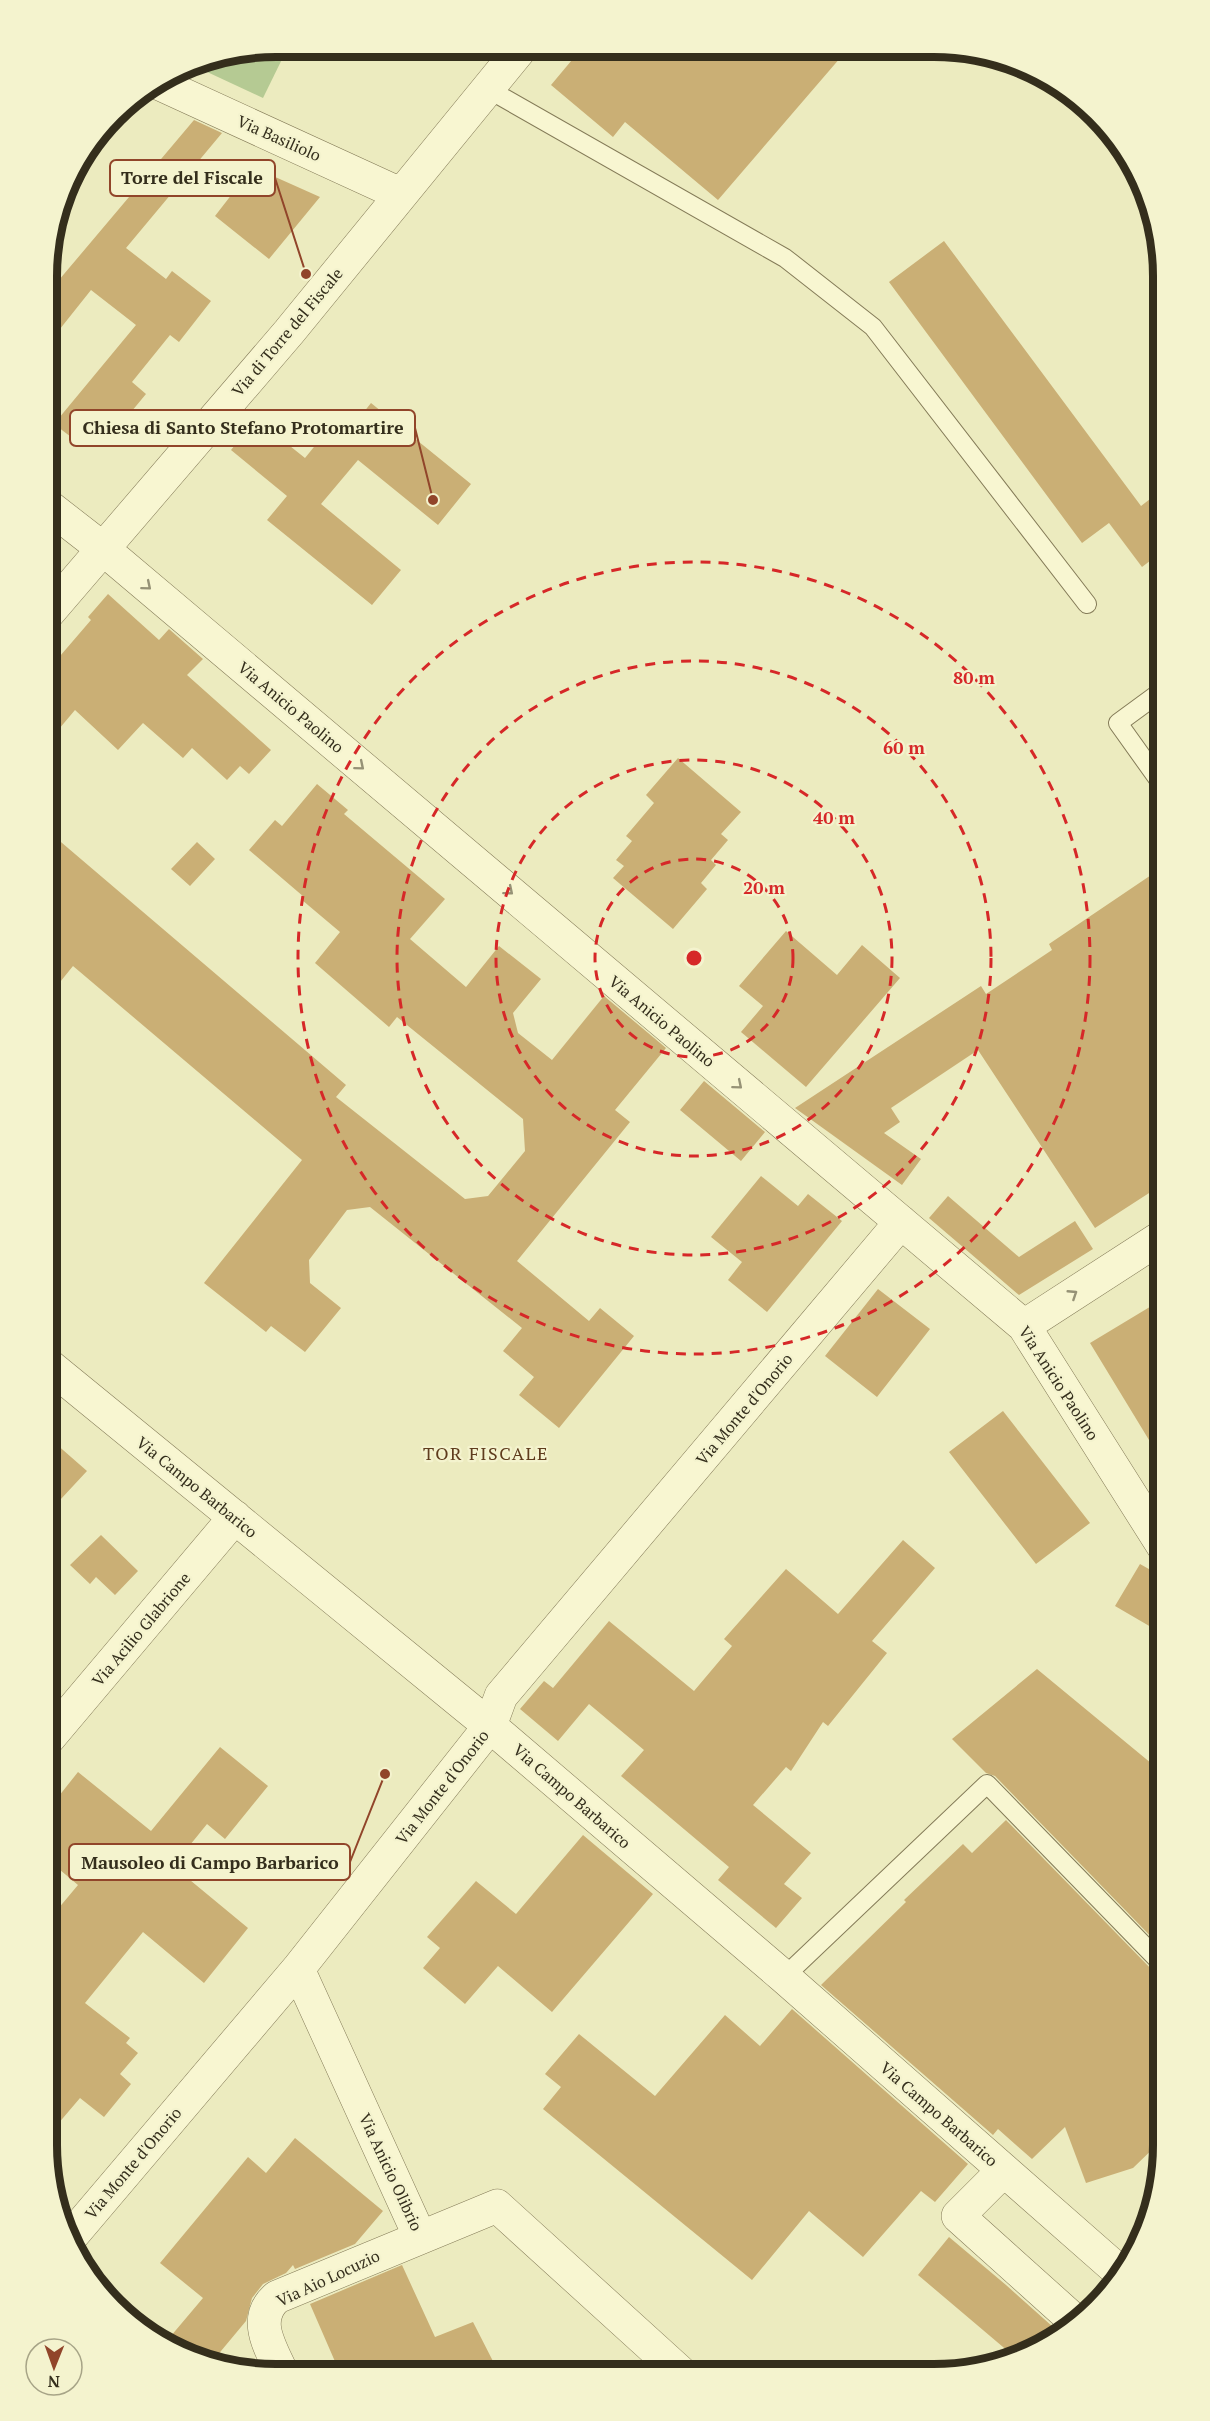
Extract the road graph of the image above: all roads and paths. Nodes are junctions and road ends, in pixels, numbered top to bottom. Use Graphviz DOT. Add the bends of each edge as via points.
graph roads {
  1 [pos="513,57"];
  2 [pos="166,87"];
  3 [pos="488,88"];
  4 [pos="400,194"];
  5 [pos="57,513"];
  6 [pos="102,548"];
  7 [pos="57,602"];
  8 [pos="1087,604"];
  9 [pos="1153,697"];
  10 [pos="1153,772"];
  11 [pos="901,1222"];
  12 [pos="1153,1242"];
  13 [pos="1024,1326"];
  14 [pos="57,1372"];
  15 [pos="235,1517"];
  16 [pos="1153,1529"];
  17 [pos="490,1726"];
  18 [pos="57,1728"];
  19 [pos="1153,1955"];
  20 [pos="298,1970"];
  21 [pos="784,1977"];
  22 [pos="1003,2171"];
  23 [pos="75,2232"];
  24 [pos="420,2237"];
  25 [pos="1115,2268"];
  26 [pos="1070,2317"];
  27 [pos="278,2364"];
  28 [pos="671,2364"];
  1 -- 3 [label="street, Via di Torre del Fiscale"];
  2 -- 4 [label="street, Via Basiliolo"];
  3 -- 4 [label="street, Via di Torre del Fiscale"];
  3 -- 8 [label="lane" via="785,258 873,327"];
  4 -- 6 [label="street, Via di Torre del Fiscale" via="289,332"];
  5 -- 6 [label="street, Via Anicio Paolino"];
  6 -- 7 [label="street, Via di Torre del Fiscale"];
  6 -- 11 [label="street, Via Anicio Paolino, one-way"];
  9 -- 10 [label="lane" via="1118,723"];
  11 -- 13 [label="street, Via Anicio Paolino"];
  11 -- 17 [label="street, Via Monte d'Onorio" via="501,1696"];
  13 -- 12 [label="street, one-way"];
  13 -- 16 [label="street, Via Anicio Paolino"];
  14 -- 15 [label="street, Via Campo Barbarico"];
  15 -- 17 [label="street, Via Campo Barbarico"];
  15 -- 18 [label="street, Via Acilio Glabrione"];
  17 -- 20 [label="street, Via Monte d'Onorio"];
  17 -- 21 [label="street, Via Campo Barbarico"];
  19 -- 21 [label="lane" via="987,1785"];
  20 -- 23 [label="street, Via Monte d'Onorio"];
  20 -- 24 [label="street, Via Anicio Olibrio"];
  21 -- 22 [label="street, Via Campo Barbarico"];
  22 -- 25 [label="street"];
  22 -- 26 [label="street" via="958,2216"];
  24 -- 27 [label="street, Via Aio Locuzio" via="273,2301 264,2316 264,2328"];
  24 -- 28 [label="street, Via Anicio Olibrio" via="497,2206"];
}
